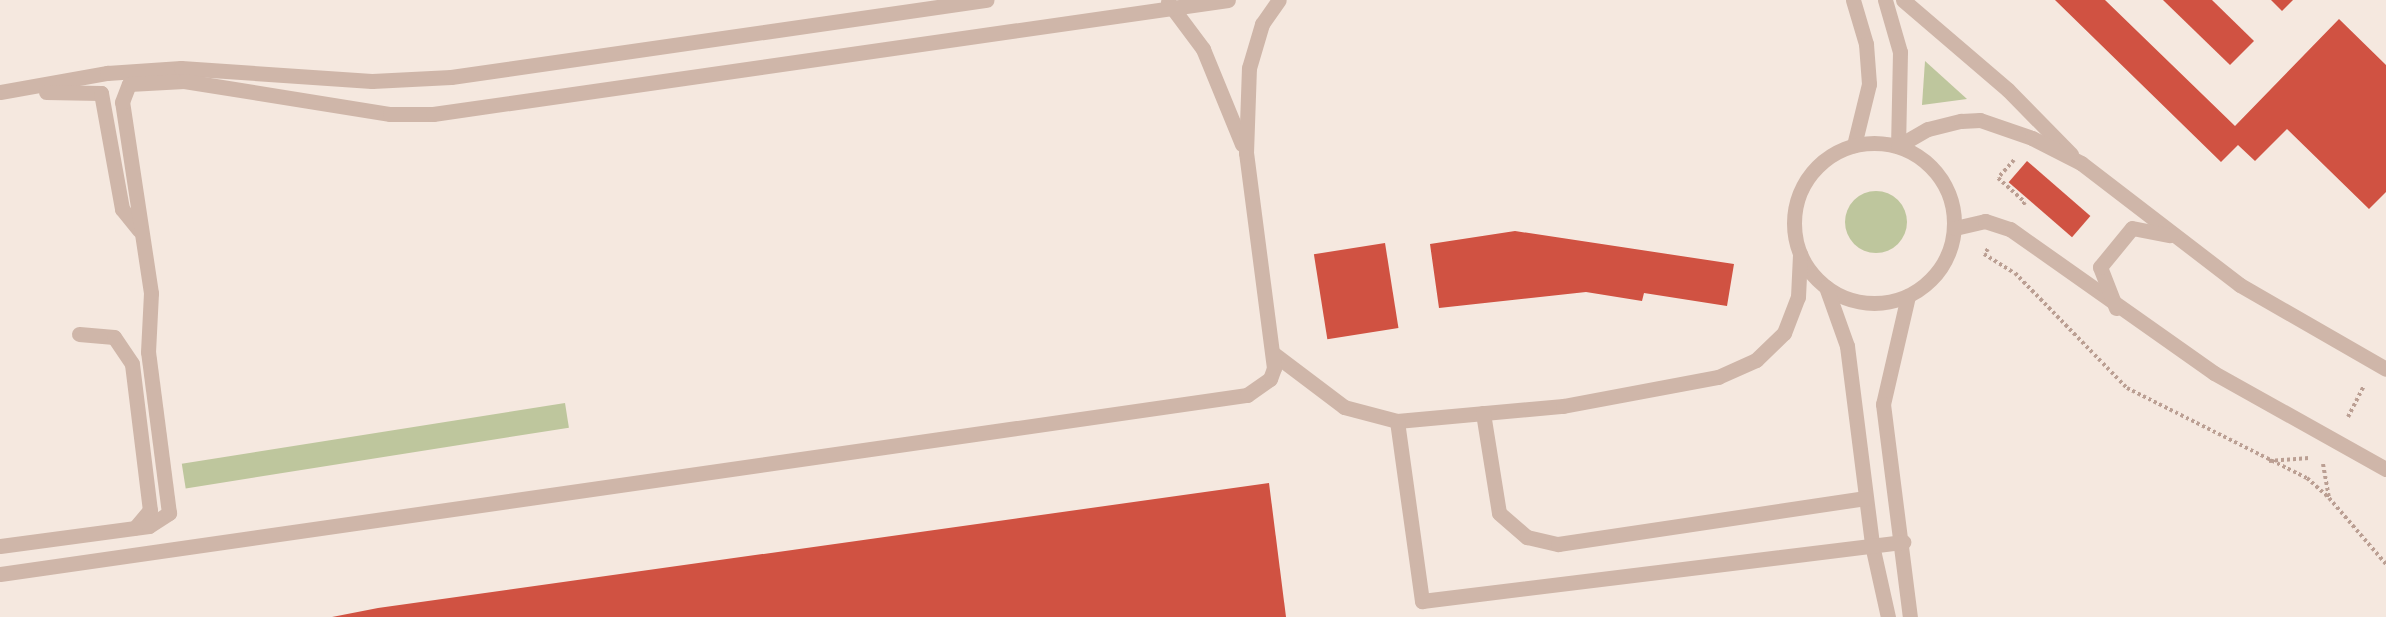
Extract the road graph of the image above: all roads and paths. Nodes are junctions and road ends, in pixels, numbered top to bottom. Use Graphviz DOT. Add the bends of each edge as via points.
graph roads {
  1 [pos="986,0"];
  2 [pos="1228,0"];
  3 [pos="1279,0"];
  4 [pos="1853,0"];
  5 [pos="1885,0"];
  6 [pos="1903,0"];
  7 [pos="1170,4"];
  8 [pos="0,93"];
  9 [pos="1854,145"];
  10 [pos="1898,146"];
  11 [pos="1246,153"];
  12 [pos="2080,163"];
  13 [pos="1955,228"];
  14 [pos="141,233"];
  15 [pos="2172,236"];
  16 [pos="1800,254"];
  17 [pos="1826,287"];
  18 [pos="1908,296"];
  19 [pos="2116,308"];
  20 [pos="79,334"];
  21 [pos="1274,354"];
  22 [pos="2386,369"];
  23 [pos="1484,413"];
  24 [pos="1397,421"];
  25 [pos="2322,458"];
  26 [pos="2268,461"];
  27 [pos="2386,469"];
  28 [pos="1866,498"];
  29 [pos="135,528"];
  30 [pos="1903,542"];
  31 [pos="1872,545"];
  32 [pos="0,546"];
  33 [pos="0,574"];
  34 [pos="1887,617"];
  35 [pos="1910,617"];
  1 -- 8 [label="lane" via="451,77 372,81 181,68 107,73"];
  2 -- 7 [label="lane"];
  3 -- 11 [label="lane" via="1262,24 1249,68"];
  4 -- 9 [label="lane" via="1866,44 1869,84"];
  5 -- 10 [label="lane" via="1900,52"];
  6 -- 12 [label="lane" via="2008,90"];
  7 -- 11 [label="lane" via="1218,78"];
  7 -- 14 [label="lane" via="433,114 381,113 184,81 129,84 122,102"];
  8 -- 14 [label="lane" via="99,91 122,209"];
  9 -- 10 [label="lane"];
  9 -- 16 [label="lane" via="1830,156 1802,186 1794,213"];
  10 -- 12 [label="lane" via="1928,129 1980,120 2015,130"];
  10 -- 13 [label="lane" via="1941,177"];
  11 -- 21 [label="lane"];
  12 -- 15 [label="lane"];
  13 -- 18 [label="lane" via="1936,276"];
  13 -- 19 [label="lane" via="1996,222"];
  14 -- 29 [label="lane" via="151,293 148,352 170,501 166,519"];
  15 -- 19 [label="lane" via="2132,228 2100,267"];
  15 -- 22 [label="lane" via="2250,291"];
  16 -- 17 [label="lane"];
  16 -- 23 [label="lane" via="1793,317 1772,349 1740,369 1563,406"];
  17 -- 18 [label="lane" via="1866,303"];
  17 -- 28 [label="lane" via="1847,346"];
  18 -- 30 [label="lane" via="1883,404 1884,441"];
  19 -- 27 [label="lane" via="2214,373"];
  20 -- 29 [label="lane" via="114,337 132,364 150,510"];
  21 -- 24 [label="lane" via="1344,407"];
  21 -- 33 [label="lane" via="1270,379 1247,395 1224,401"];
  23 -- 24 [label="lane"];
  23 -- 28 [label="lane" via="1499,513 1527,537 1558,544"];
  24 -- 31 [label="lane" via="1422,601"];
  25 -- 26 [label="path"];
  28 -- 31 [label="lane"];
  29 -- 32 [label="lane"];
  30 -- 31 [label="lane"];
  30 -- 35 [label="lane"];
  31 -- 34 [label="lane"];
}
